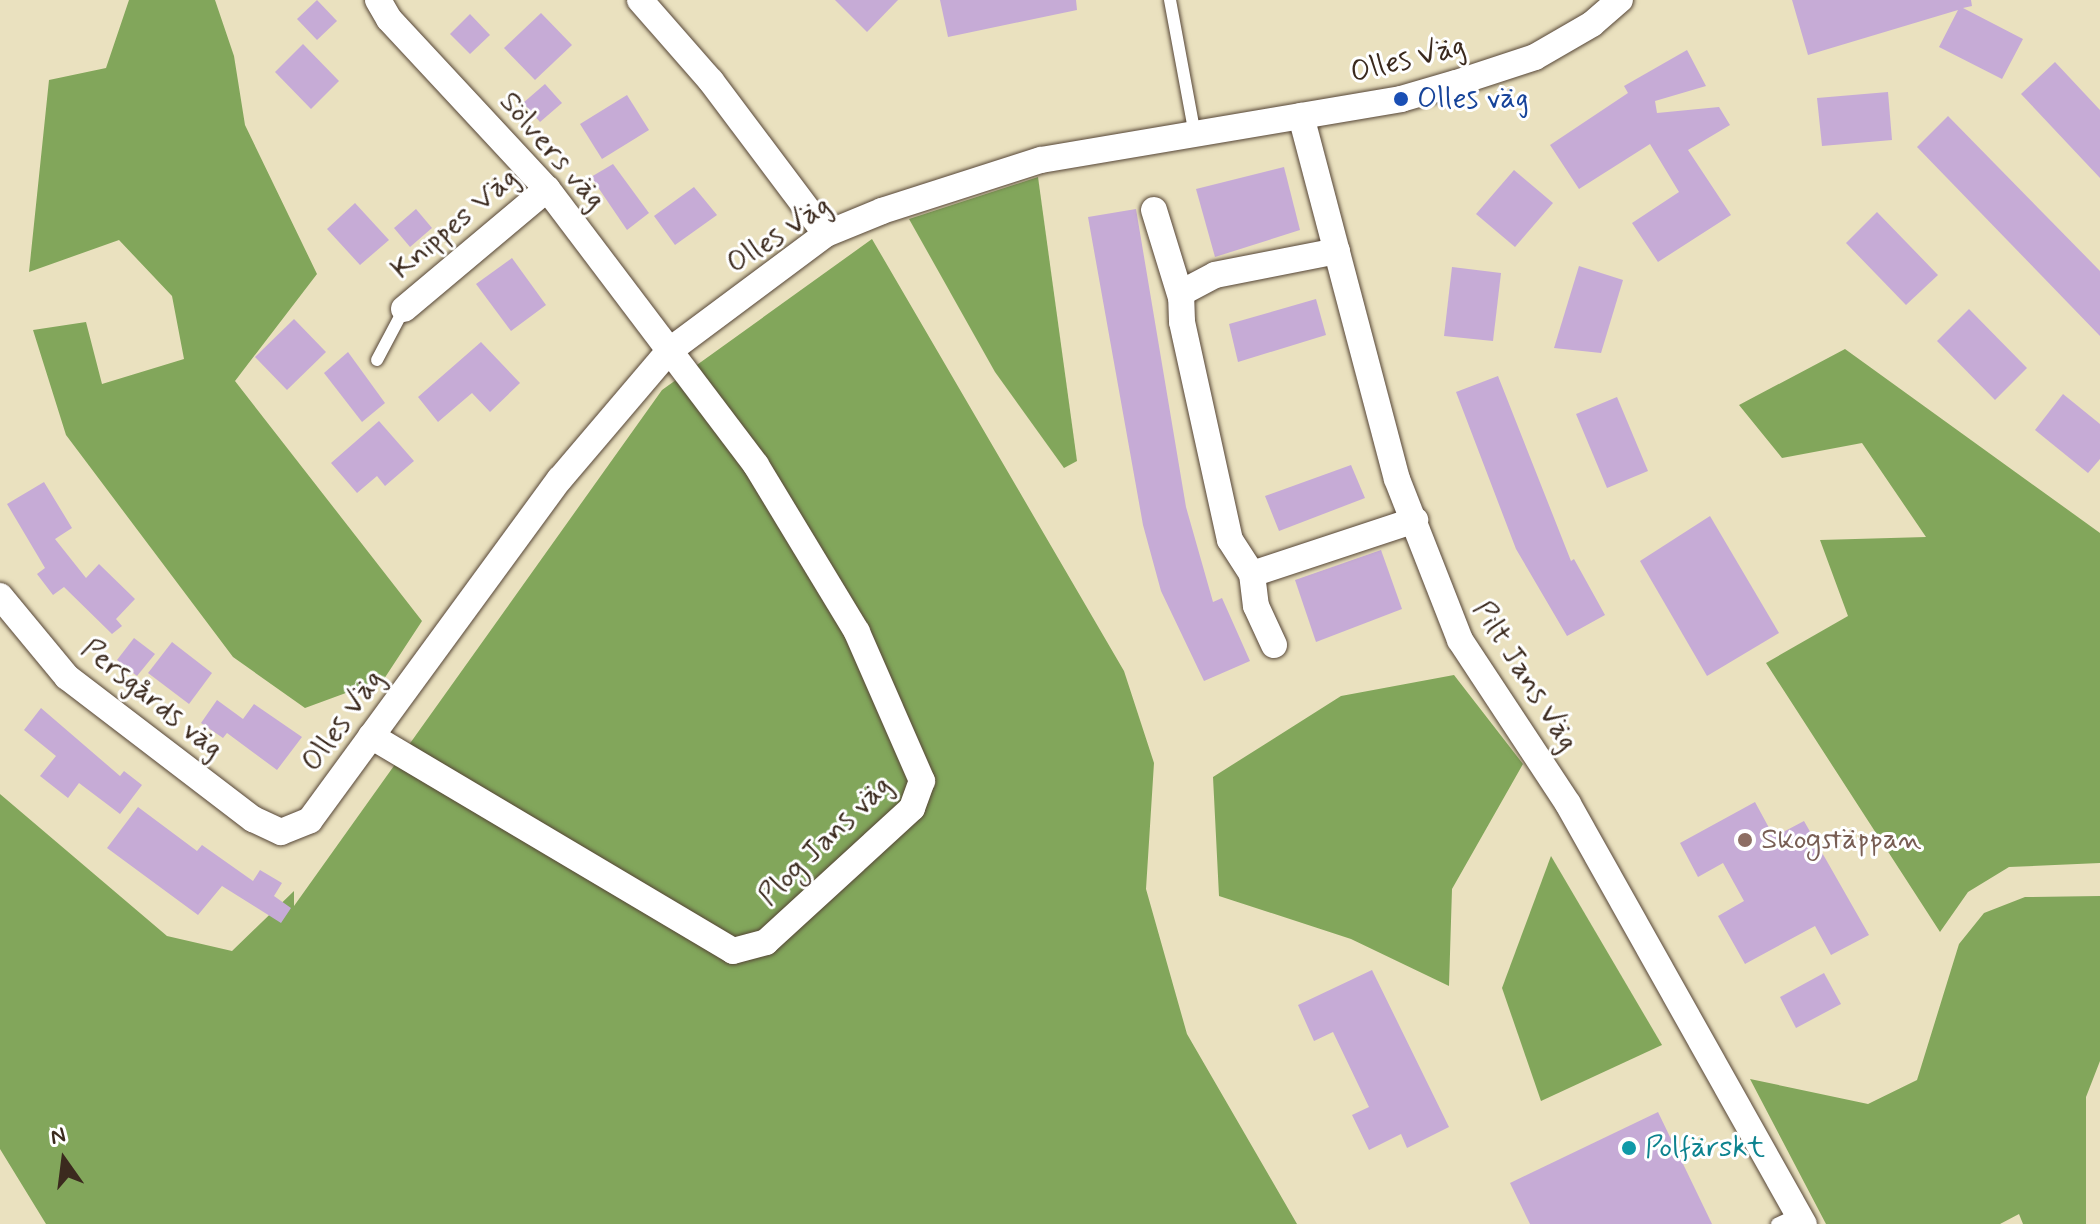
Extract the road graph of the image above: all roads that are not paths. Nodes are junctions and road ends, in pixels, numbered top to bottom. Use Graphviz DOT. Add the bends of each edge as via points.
graph roads {
  1 [pos="378,0"];
  2 [pos="640,0"];
  3 [pos="1170,0"];
  4 [pos="1620,0"];
  5 [pos="1301,116"];
  6 [pos="1194,130"];
  7 [pos="547,189"];
  8 [pos="1154,210"];
  9 [pos="826,234"];
  10 [pos="1337,251"];
  11 [pos="1181,298"];
  12 [pos="404,309"];
  13 [pos="669,351"];
  14 [pos="377,360"];
  15 [pos="1415,520"];
  16 [pos="1252,574"];
  17 [pos="0,596"];
  18 [pos="1274,645"];
  19 [pos="371,736"];
  20 [pos="281,832"];
  21 [pos="1793,1221"];
  1 -- 7 [label="street, Sölvers väg" via="389,19"];
  2 -- 9 [label="street" via="711,81"];
  3 -- 6 [label="lane"];
  4 -- 5 [label="street, Olles Väg" via="1592,24 1535,57 1401,99"];
  5 -- 6 [label="street, Olles Väg"];
  5 -- 10 [label="street, Pilt Jans Väg"];
  6 -- 9 [label="street, Olles Väg" via="1041,160"];
  7 -- 12 [label="street, Knippes Väg"];
  7 -- 13 [label="street, Sölvers väg"];
  8 -- 11 [label="street"];
  9 -- 13 [label="street, Olles Väg"];
  10 -- 11 [label="street" via="1215,275 1181,293"];
  10 -- 15 [label="street, Pilt Jans Väg" via="1393,465"];
  11 -- 16 [label="street" via="1230,540"];
  12 -- 14 [label="lane"];
  13 -- 19 [label="street, Olles Väg" via="560,479"];
  13 -- 19 [label="street, Plog Jans väg" via="756,465 857,632 921,773 921,790 912,808 766,942 733,951"];
  15 -- 16 [label="street"];
  15 -- 21 [label="street, Pilt Jans Väg" via="1460,640 1568,804"];
  16 -- 18 [label="street" via="1256,606"];
  17 -- 20 [label="street, Persgårds väg" via="67,677 166,755"];
  19 -- 20 [label="street, Olles Väg" via="310,820"];
}
